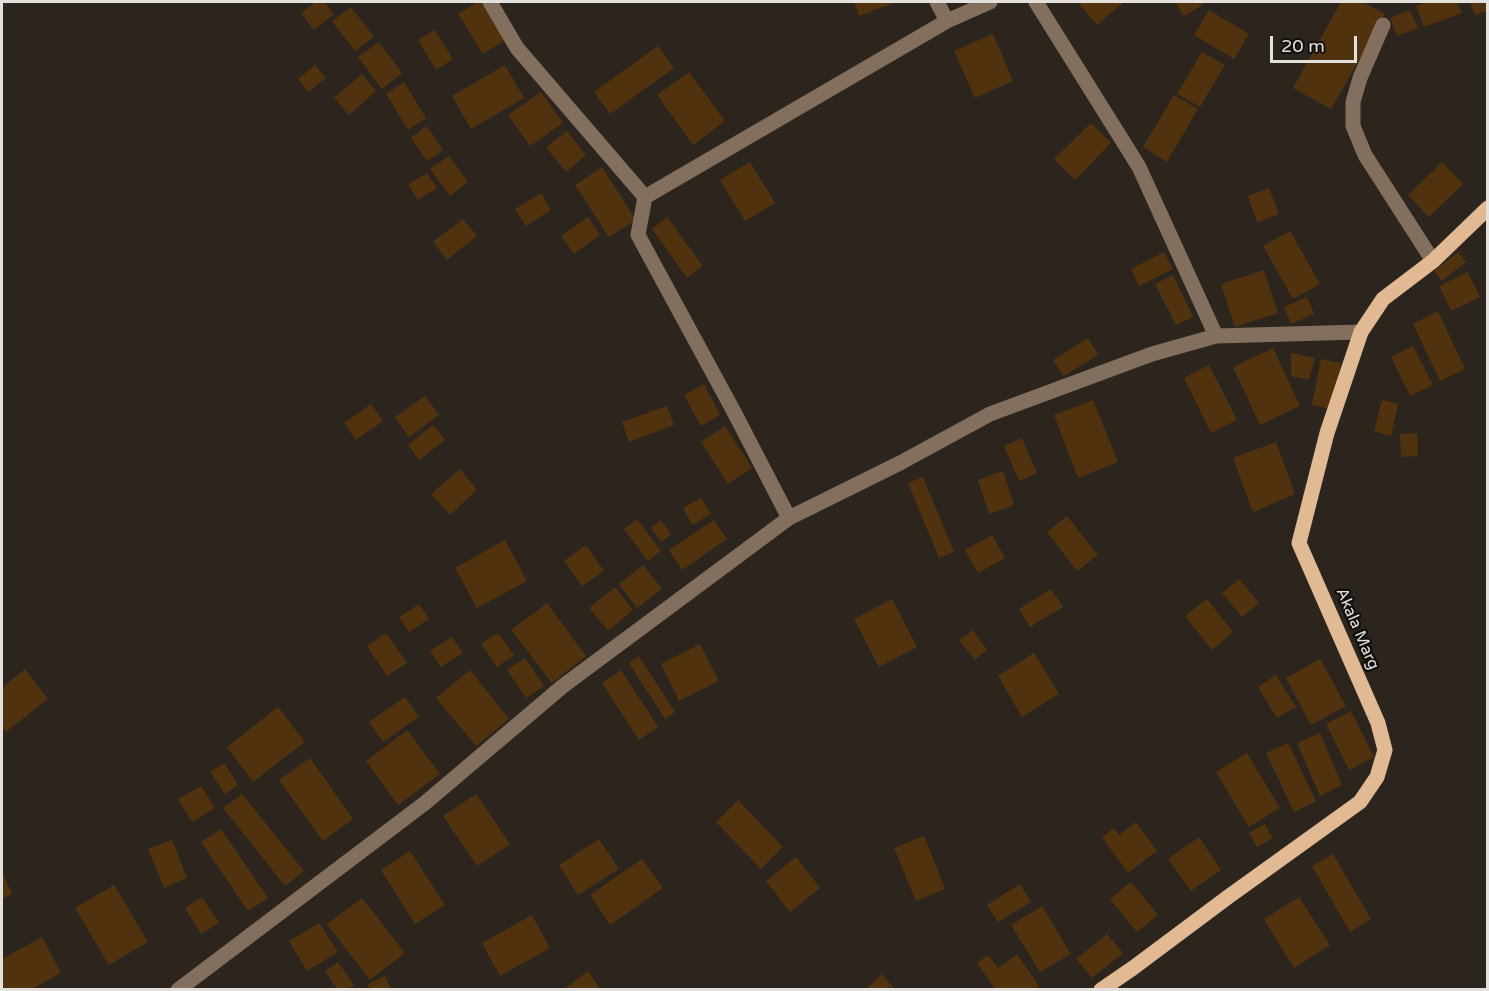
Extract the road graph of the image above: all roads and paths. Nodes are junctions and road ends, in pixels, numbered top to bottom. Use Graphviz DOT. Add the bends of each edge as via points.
graph roads {
  1 [pos="490,2"];
  2 [pos="937,2"];
  3 [pos="990,2"];
  4 [pos="1036,2"];
  5 [pos="947,21"];
  6 [pos="1383,25"];
  7 [pos="645,197"];
  8 [pos="1488,208"];
  9 [pos="1433,261"];
  10 [pos="1361,332"];
  11 [pos="1216,336"];
  12 [pos="789,518"];
  13 [pos="178,990"];
  14 [pos="1101,990"];
  1 -- 7 [label="street" via="517,48"];
  2 -- 5 [label="street"];
  3 -- 5 [label="street"];
  4 -- 11 [label="street" via="1139,167"];
  5 -- 7 [label="street"];
  6 -- 9 [label="street" via="1360,78 1353,102 1353,126 1365,155"];
  7 -- 12 [label="street" via="638,235"];
  8 -- 9 [label="main road, Akala Marg"];
  9 -- 10 [label="main road, Akala Marg" via="1383,299"];
  10 -- 11 [label="street"];
  10 -- 14 [label="main road, Akala Marg" via="1327,434 1299,543 1378,723 1385,750 1377,777 1360,802"];
  11 -- 12 [label="street" via="1152,354 990,414"];
  12 -- 13 [label="street" via="563,686 425,803"];
}
